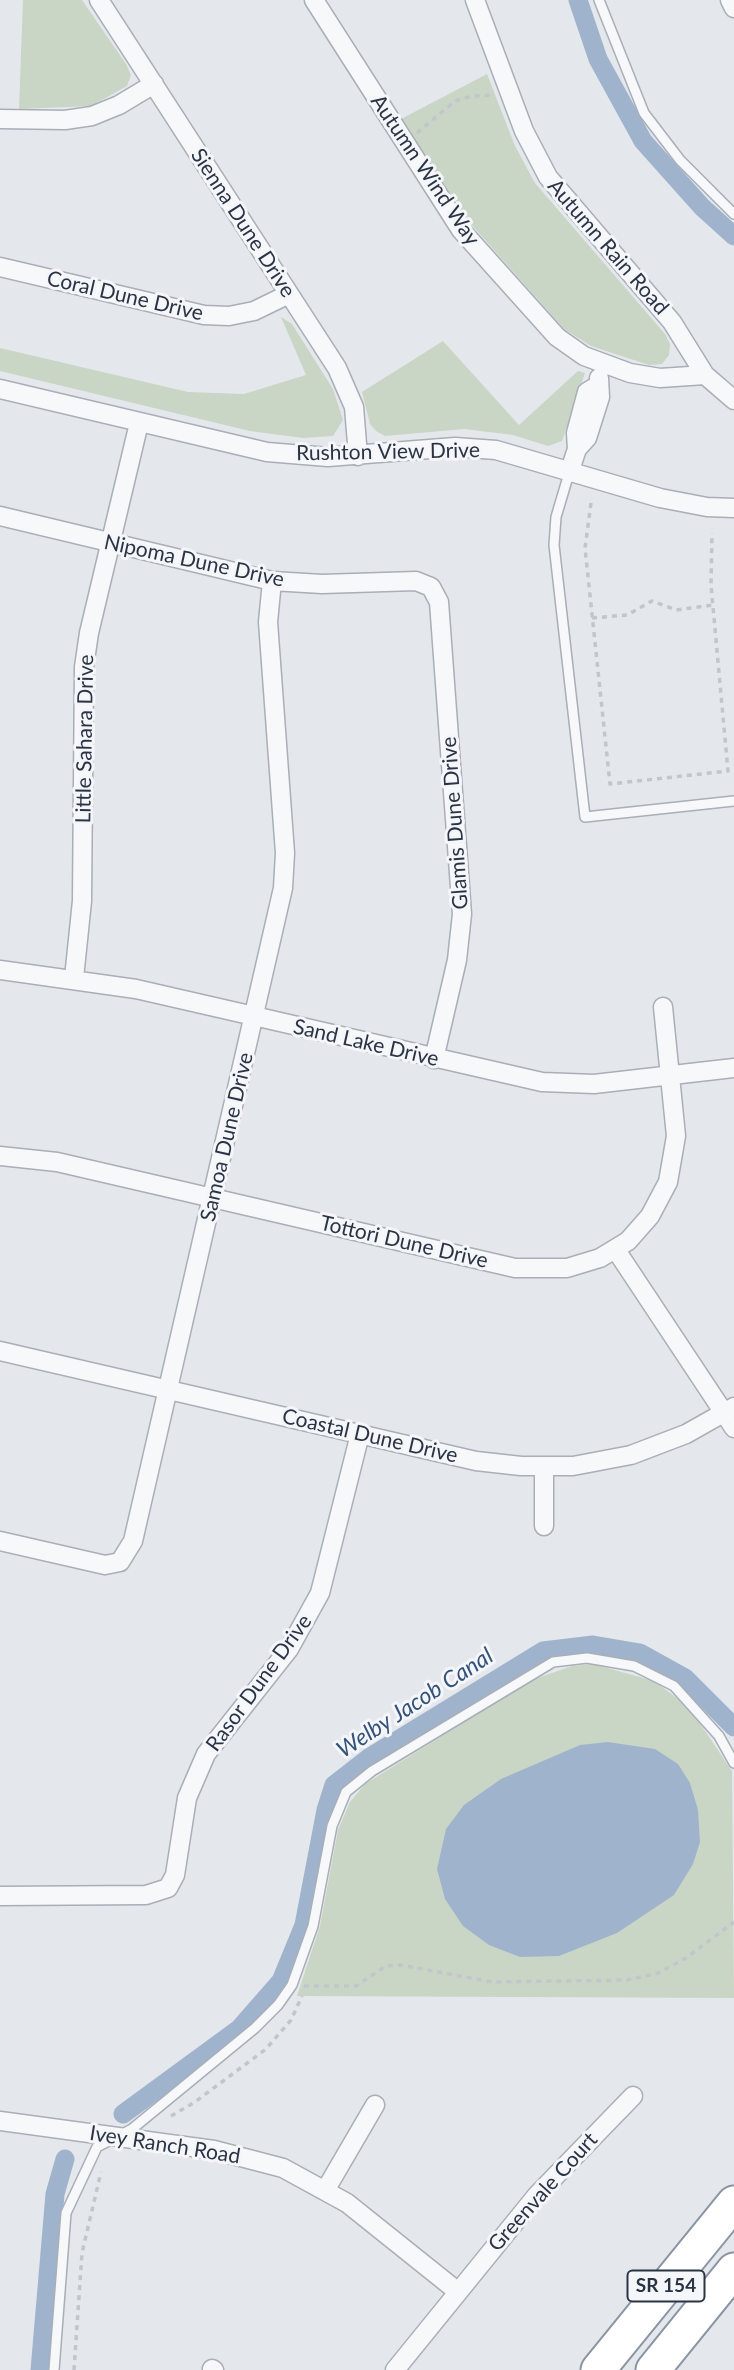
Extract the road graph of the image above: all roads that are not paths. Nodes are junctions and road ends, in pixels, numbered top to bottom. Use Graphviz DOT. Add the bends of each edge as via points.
graph roads {
  1 [pos="99,0"];
  2 [pos="314,0"];
  3 [pos="475,0"];
  4 [pos="599,0"];
  5 [pos="730,0"];
  6 [pos="734,8"];
  7 [pos="153,84"];
  8 [pos="0,119"];
  9 [pos="734,214"];
  10 [pos="0,267"];
  11 [pos="289,294"];
  12 [pos="603,365"];
  13 [pos="705,375"];
  14 [pos="0,389"];
  15 [pos="734,400"];
  16 [pos="139,423"];
  17 [pos="358,456"];
  18 [pos="570,470"];
  19 [pos="734,508"];
  20 [pos="0,516"];
  21 [pos="110,543"];
  22 [pos="272,581"];
  23 [pos="431,587"];
  24 [pos="734,801"];
  25 [pos="0,970"];
  26 [pos="74,978"];
  27 [pos="663,1007"];
  28 [pos="255,1017"];
  29 [pos="434,1059"];
  30 [pos="734,1068"];
  31 [pos="670,1075"];
  32 [pos="0,1156"];
  33 [pos="213,1198"];
  34 [pos="616,1250"];
  35 [pos="0,1352"];
  36 [pos="169,1390"];
  37 [pos="731,1416"];
  38 [pos="360,1434"];
  39 [pos="544,1467"];
  40 [pos="544,1526"];
  41 [pos="0,1541"];
  42 [pos="734,1763"];
  43 [pos="0,1896"];
  44 [pos="633,2096"];
  45 [pos="375,2105"];
  46 [pos="0,2122"];
  47 [pos="116,2137"];
  48 [pos="326,2189"];
  49 [pos="734,2203"];
  50 [pos="734,2270"];
  51 [pos="457,2291"];
  52 [pos="54,2370"];
  53 [pos="395,2370"];
  54 [pos="598,2370"];
  55 [pos="653,2370"];
  1 -- 7 [label="street, Sienna Dune Drive"];
  2 -- 12 [label="street, Autumn Wind Way" via="461,230 557,337"];
  3 -- 13 [label="street, Autumn Rain Road" via="539,163 557,190 672,322"];
  4 -- 9 [label="lane" via="644,113 680,160"];
  5 -- 6 [label="street"];
  7 -- 8 [label="street" via="92,116"];
  7 -- 11 [label="street, Sienna Dune Drive"];
  10 -- 11 [label="street, Coral Dune Drive" via="204,315 254,311"];
  11 -- 17 [label="street, Sienna Dune Drive" via="347,387 356,421"];
  12 -- 13 [label="street, Autumn Wind Way" via="660,378"];
  12 -- 18 [label="street" via="597,386 587,391"];
  13 -- 15 [label="street, Autumn Rain Road"];
  14 -- 16 [label="street, Rushton View Drive"];
  16 -- 17 [label="street, Rushton View Drive" via="267,452"];
  16 -- 21 [label="street, Little Sahara Drive"];
  17 -- 18 [label="street, Rushton View Drive" via="476,448 517,454"];
  18 -- 19 [label="street, Rushton View Drive" via="683,504"];
  18 -- 24 [label="lane" via="556,517 554,545 584,817"];
  20 -- 21 [label="street, Nipoma Dune Drive"];
  21 -- 22 [label="street, Nipoma Dune Drive"];
  21 -- 26 [label="street, Little Sahara Drive" via="84,667 83,879"];
  22 -- 23 [label="street, Nipoma Dune Drive" via="416,581"];
  22 -- 28 [label="street, Samoa Dune Drive" via="269,642 285,870"];
  23 -- 29 [label="street, Glamis Dune Drive" via="439,602 462,914 457,960"];
  25 -- 26 [label="street, Sand Lake Drive"];
  26 -- 28 [label="street, Sand Lake Drive"];
  27 -- 31 [label="street, Tottori Dune Drive"];
  28 -- 29 [label="street, Sand Lake Drive"];
  28 -- 33 [label="street, Samoa Dune Drive"];
  29 -- 31 [label="street, Sand Lake Drive" via="559,1084"];
  30 -- 31 [label="street, Sand Lake Drive"];
  31 -- 34 [label="street, Tottori Dune Drive" via="676,1136 668,1182 644,1224"];
  32 -- 33 [label="street, Tottori Dune Drive" via="38,1158"];
  33 -- 34 [label="street, Tottori Dune Drive" via="515,1268 567,1268"];
  33 -- 36 [label="street, Samoa Dune Drive"];
  34 -- 37 [label="street"];
  35 -- 36 [label="street, Coastal Dune Drive"];
  36 -- 38 [label="street, Coastal Dune Drive"];
  36 -- 41 [label="street, Samoa Dune Drive" via="133,1541 120,1562 97,1564"];
  37 -- 39 [label="street, Coastal Dune Drive" via="631,1455"];
  38 -- 39 [label="street, Coastal Dune Drive" via="477,1461"];
  38 -- 43 [label="street, Rasor Dune Drive" via="320,1593 289,1649 206,1754 187,1798 175,1875 168,1888 146,1895"];
  39 -- 40 [label="street"];
  42 -- 47 [label="lane" via="719,1736 674,1686 634,1666 587,1658 553,1662 346,1792 332,1826 313,1926 292,1985 256,2028 132,2129"];
  44 -- 51 [label="street, Greenvale Court" via="537,2195"];
  45 -- 48 [label="street"];
  46 -- 47 [label="street, Ivey Ranch Road"];
  47 -- 48 [label="street, Ivey Ranch Road" via="238,2154 283,2168"];
  47 -- 52 [label="lane" via="97,2147 66,2213"];
  48 -- 51 [label="street, Ivey Ranch Road"];
  49 -- 54 [label="highway, SR 154"];
  50 -- 55 [label="highway, SR 154"];
  51 -- 53 [label="street, Greenvale Court"];
}
